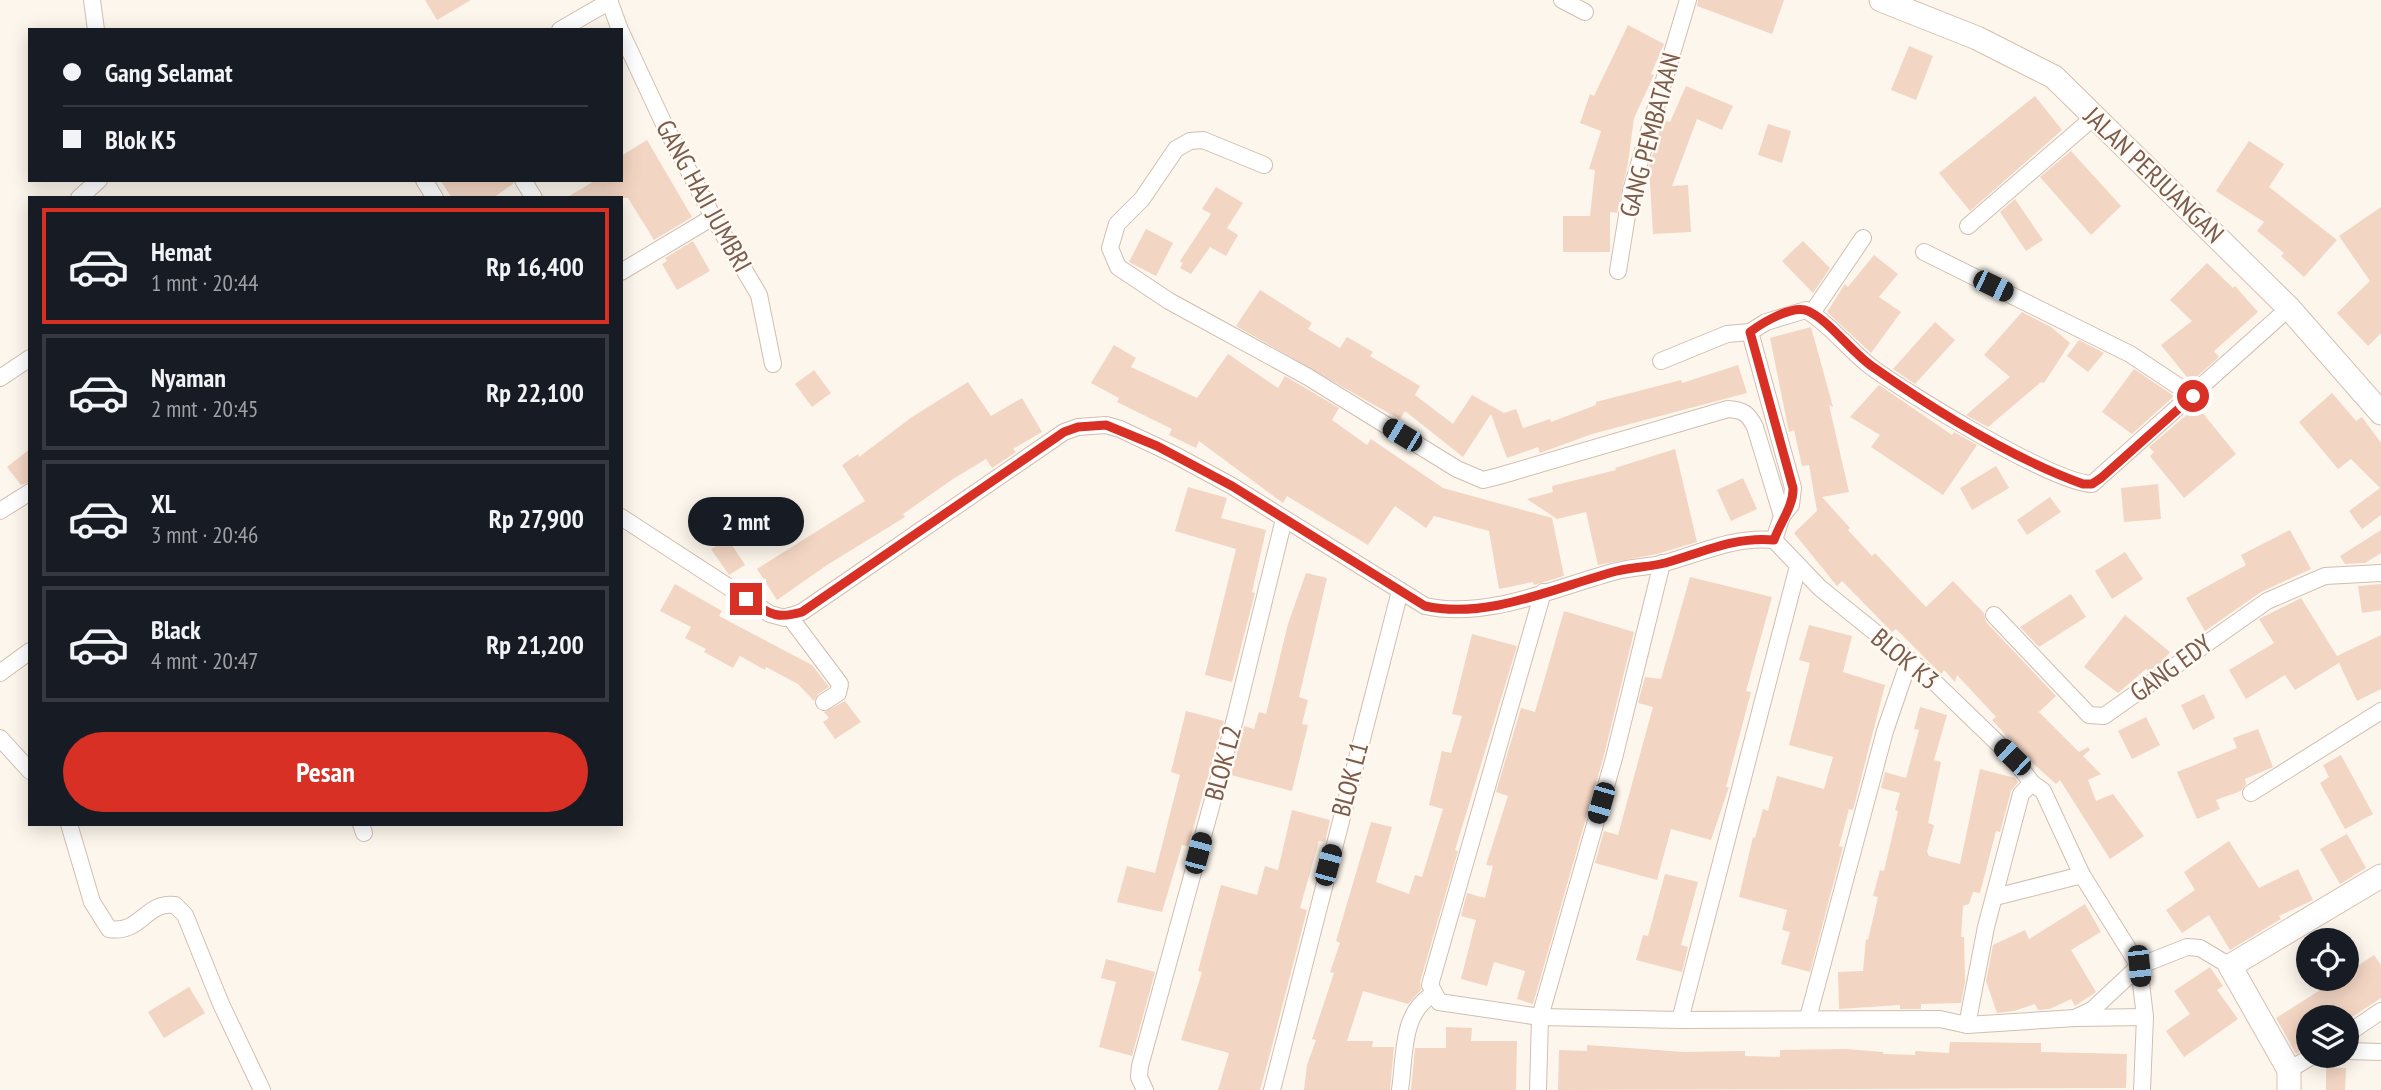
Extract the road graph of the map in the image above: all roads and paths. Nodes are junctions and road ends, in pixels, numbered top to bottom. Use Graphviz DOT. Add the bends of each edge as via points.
graph roads {
  1 [pos="92,0"];
  2 [pos="1562,0"];
  3 [pos="1688,0"];
  4 [pos="1881,0"];
  5 [pos="609,1"];
  6 [pos="1585,12"];
  7 [pos="96,28"];
  8 [pos="563,28"];
  9 [pos="620,28"];
  10 [pos="623,35"];
  11 [pos="2094,117"];
  12 [pos="1264,164"];
  13 [pos="97,182"];
  14 [pos="81,196"];
  15 [pos="712,217"];
  16 [pos="1968,226"];
  17 [pos="1863,238"];
  18 [pos="1924,252"];
  19 [pos="623,271"];
  20 [pos="1618,271"];
  21 [pos="2289,308"];
  22 [pos="1812,313"];
  23 [pos="1750,332"];
  24 [pos="28,359"];
  25 [pos="1661,361"];
  26 [pos="774,364"];
  27 [pos="0,378"];
  28 [pos="2193,396"];
  29 [pos="2381,413"];
  30 [pos="28,493"];
  31 [pos="0,511"];
  32 [pos="1782,516"];
  33 [pos="623,518"];
  34 [pos="1284,519"];
  35 [pos="1774,540"];
  36 [pos="1662,563"];
  37 [pos="1798,566"];
  38 [pos="2381,573"];
  39 [pos="1400,591"];
  40 [pos="1542,592"];
  41 [pos="1994,615"];
  42 [pos="789,616"];
  43 [pos="28,652"];
  44 [pos="1909,661"];
  45 [pos="0,673"];
  46 [pos="824,702"];
  47 [pos="2381,711"];
  48 [pos="0,737"];
  49 [pos="28,769"];
  50 [pos="2032,783"];
  51 [pos="2251,793"];
  52 [pos="70,826"];
  53 [pos="2082,875"];
  54 [pos="2381,876"];
  55 [pos="1995,897"];
  56 [pos="2139,966"];
  57 [pos="2230,966"];
  58 [pos="1432,995"];
  59 [pos="2381,1011"];
  60 [pos="1540,1017"];
  61 [pos="2145,1017"];
  62 [pos="1808,1018"];
  63 [pos="2075,1018"];
  64 [pos="1680,1020"];
  65 [pos="1967,1025"];
  66 [pos="2359,1026"];
  67 [pos="2359,1051"];
  68 [pos="2381,1052"];
  69 [pos="2289,1080"];
  70 [pos="1143,1088"];
  71 [pos="262,1090"];
  72 [pos="1272,1090"];
  73 [pos="1400,1090"];
  74 [pos="1538,1090"];
  75 [pos="2142,1090"];
  1 -- 7 [label="street"];
  2 -- 6 [label="street"];
  3 -- 20 [label="street, GANG PEMBATAAN" via="1631,191"];
  4 -- 11 [label="street, JALAN PERJUANGAN" via="2028,62 2054,78"];
  5 -- 8 [label="street"];
  5 -- 9 [label="street, GANG HAJI JUMBRI"];
  10 -- 15 [label="street, GANG HAJI JUMBRI"];
  11 -- 16 [label="street"];
  11 -- 21 [label="street, JALAN PERJUANGAN"];
  12 -- 32 [label="street" via="1203,140 1177,149 1117,224 1110,248 1118,267 1169,301 1483,480 1728,409 1740,410 1755,427"];
  13 -- 14 [label="street"];
  15 -- 19 [label="street"];
  15 -- 26 [label="street, GANG HAJI JUMBRI" via="759,295"];
  17 -- 22 [label="street"];
  18 -- 28 [label="street" via="2130,354"];
  21 -- 28 [label="street"];
  21 -- 29 [label="street, JALAN PERJUANGAN"];
  22 -- 23 [label="street" via="1798,310"];
  22 -- 28 [label="street" via="1870,366 2019,456 2083,484 2101,478"];
  23 -- 25 [label="street" via="1727,334"];
  23 -- 32 [label="street" via="1793,488 1791,505"];
  24 -- 27 [label="street"];
  30 -- 31 [label="street"];
  32 -- 35 [label="street"];
  33 -- 42 [label="street" via="769,614"];
  34 -- 39 [label="street"];
  34 -- 42 [label="street" via="1209,473 1120,429 1094,424 1078,427 1064,432 802,612"];
  34 -- 70 [label="street, BLOK L2" via="1235,719 1140,1066"];
  35 -- 36 [label="street" via="1754,538"];
  35 -- 37 [label="street, BLOK K3"];
  36 -- 40 [label="street"];
  36 -- 60 [label="street" via="1614,758"];
  37 -- 44 [label="street, BLOK K3"];
  37 -- 64 [label="street"];
  38 -- 41 [label="street, GANG EDY" via="2325,576 2278,595 2104,716 2096,717 2089,715"];
  39 -- 40 [label="street" via="1425,606 1448,611 1478,609"];
  39 -- 72 [label="street, BLOK L1"];
  40 -- 58 [label="street" via="1430,985"];
  42 -- 46 [label="street" via="840,684 838,693"];
  43 -- 45 [label="street"];
  44 -- 50 [label="street, BLOK K3" via="2012,757"];
  44 -- 62 [label="street" via="1885,731"];
  47 -- 51 [label="street"];
  48 -- 49 [label="street"];
  50 -- 53 [label="street, BLOK K3" via="2043,791"];
  50 -- 55 [label="street" via="2021,794"];
  52 -- 71 [label="street" via="92,902 109,929 132,928 157,906 176,905 185,915"];
  53 -- 55 [label="street"];
  53 -- 56 [label="street, BLOK K3"];
  54 -- 57 [label="street"];
  55 -- 65 [label="street"];
  56 -- 57 [label="street" via="2187,947 2200,948"];
  56 -- 61 [label="street"];
  56 -- 63 [label="street" via="2092,1010"];
  57 -- 69 [label="street"];
  58 -- 60 [label="street" via="1452,1006"];
  58 -- 73 [label="street" via="1420,1002 1410,1020"];
  59 -- 66 [label="street"];
  60 -- 64 [label="street"];
  60 -- 74 [label="street"];
  61 -- 63 [label="street"];
  61 -- 75 [label="street"];
  62 -- 64 [label="street"];
  62 -- 65 [label="street" via="1940,1019"];
  63 -- 65 [label="street"];
  67 -- 68 [label="street"];
}
